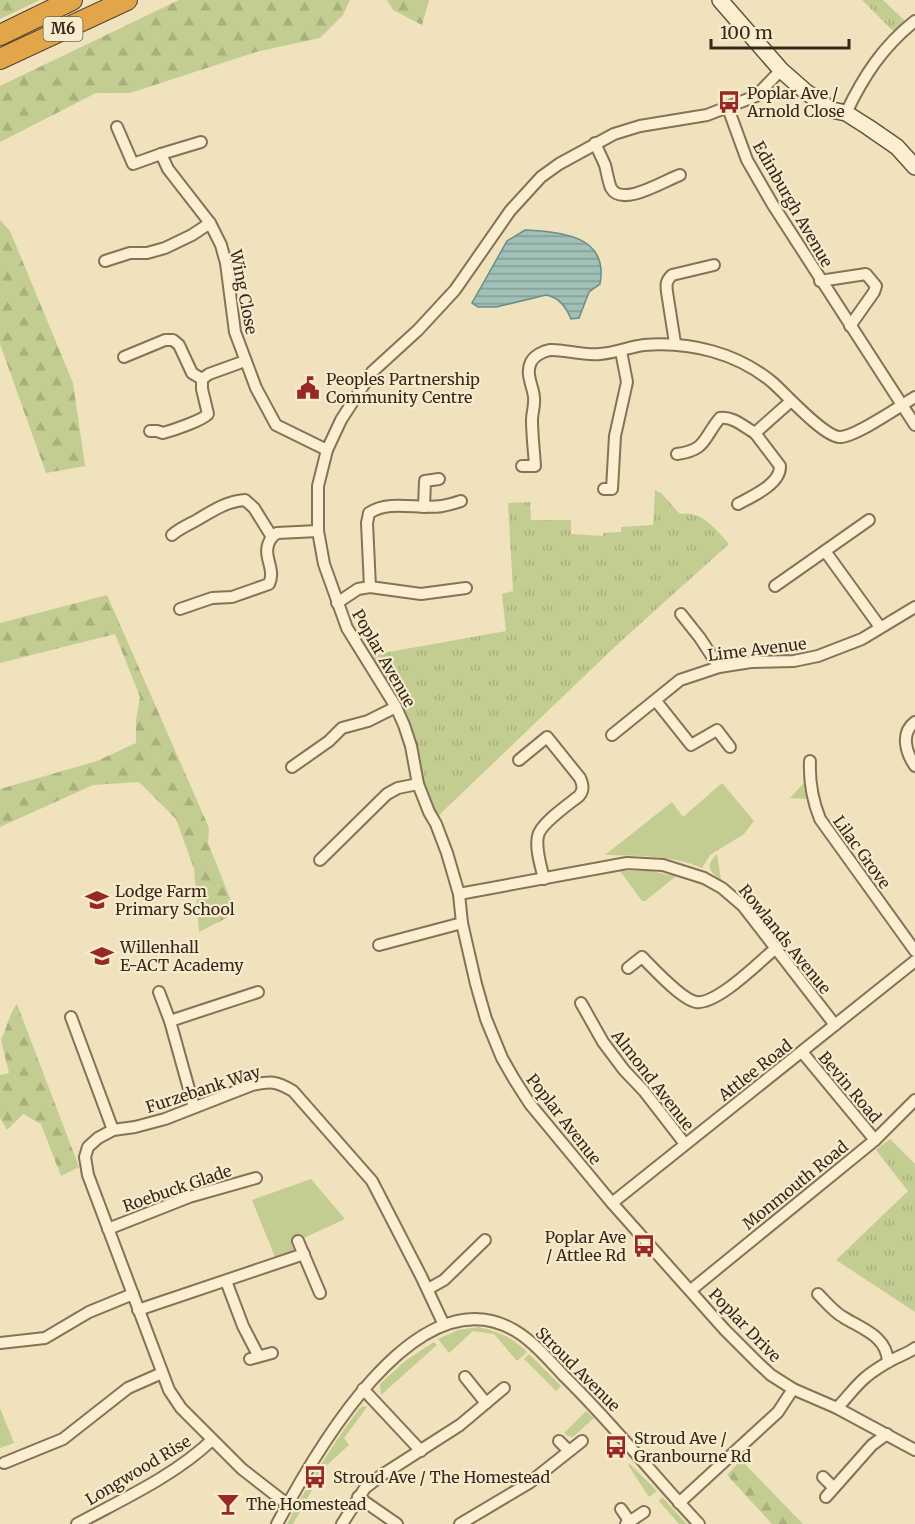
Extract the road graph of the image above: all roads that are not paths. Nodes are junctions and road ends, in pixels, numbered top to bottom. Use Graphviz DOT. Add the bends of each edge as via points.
graph roads {
  1 [pos="72,0"];
  2 [pos="127,0"];
  3 [pos="720,0"];
  4 [pos="915,21"];
  5 [pos="0,35"];
  6 [pos="0,59"];
  7 [pos="781,70"];
  8 [pos="728,108"];
  9 [pos="846,113"];
  10 [pos="117,127"];
  11 [pos="201,142"];
  12 [pos="595,143"];
  13 [pos="161,154"];
  14 [pos="915,167"];
  15 [pos="680,176"];
  16 [pos="210,222"];
  17 [pos="105,261"];
  18 [pos="714,265"];
  19 [pos="820,281"];
  20 [pos="850,326"];
  21 [pos="675,343"];
  22 [pos="621,351"];
  23 [pos="124,357"];
  24 [pos="245,361"];
  25 [pos="202,379"];
  26 [pos="915,397"];
  27 [pos="791,401"];
  28 [pos="902,405"];
  29 [pos="915,425"];
  30 [pos="150,431"];
  31 [pos="755,433"];
  32 [pos="327,450"];
  33 [pos="677,454"];
  34 [pos="522,466"];
  35 [pos="439,479"];
  36 [pos="604,489"];
  37 [pos="461,501"];
  38 [pos="738,504"];
  39 [pos="424,507"];
  40 [pos="869,520"];
  41 [pos="318,531"];
  42 [pos="172,535"];
  43 [pos="272,537"];
  44 [pos="825,551"];
  45 [pos="370,586"];
  46 [pos="775,586"];
  47 [pos="466,588"];
  48 [pos="337,603"];
  49 [pos="180,609"];
  50 [pos="914,610"];
  51 [pos="681,614"];
  52 [pos="880,627"];
  53 [pos="718,666"];
  54 [pos="656,701"];
  55 [pos="396,707"];
  56 [pos="915,722"];
  57 [pos="612,735"];
  58 [pos="730,747"];
  59 [pos="519,760"];
  60 [pos="810,761"];
  61 [pos="915,766"];
  62 [pos="292,767"];
  63 [pos="418,784"];
  64 [pos="320,860"];
  65 [pos="544,879"];
  66 [pos="459,894"];
  67 [pos="462,923"];
  68 [pos="379,945"];
  69 [pos="776,948"];
  70 [pos="915,951"];
  71 [pos="915,961"];
  72 [pos="628,968"];
  73 [pos="258,992"];
  74 [pos="581,1003"];
  75 [pos="151,1005"];
  76 [pos="71,1017"];
  77 [pos="170,1021"];
  78 [pos="835,1025"];
  79 [pos="802,1052"];
  80 [pos="915,1100"];
  81 [pos="195,1107"];
  82 [pos="113,1130"];
  83 [pos="875,1140"];
  84 [pos="685,1144"];
  85 [pos="256,1178"];
  86 [pos="612,1203"];
  87 [pos="108,1229"];
  88 [pos="472,1237"];
  89 [pos="298,1241"];
  90 [pos="304,1254"];
  91 [pos="226,1281"];
  92 [pos="428,1289"];
  93 [pos="691,1290"];
  94 [pos="320,1293"];
  95 [pos="133,1294"];
  96 [pos="818,1294"];
  97 [pos="138,1310"];
  98 [pos="444,1325"];
  99 [pos="0,1343"];
  100 [pos="915,1348"];
  101 [pos="272,1353"];
  102 [pos="888,1362"];
  103 [pos="162,1373"];
  104 [pos="465,1377"];
  105 [pos="504,1388"];
  106 [pos="363,1389"];
  107 [pos="793,1389"];
  108 [pos="486,1403"];
  109 [pos="837,1408"];
  110 [pos="887,1434"];
  111 [pos="212,1440"];
  112 [pos="559,1441"];
  113 [pos="582,1441"];
  114 [pos="915,1450"];
  115 [pos="421,1451"];
  116 [pos="569,1451"];
  117 [pos="3,1462"];
  118 [pos="823,1477"];
  119 [pos="832,1487"];
  120 [pos="358,1497"];
  121 [pos="825,1497"];
  122 [pos="679,1503"];
  123 [pos="287,1504"];
  124 [pos="621,1509"];
  125 [pos="644,1512"];
  126 [pos="81,1523"];
  127 [pos="628,1523"];
  128 [pos="277,1524"];
  129 [pos="342,1524"];
  130 [pos="397,1524"];
  131 [pos="460,1524"];
  132 [pos="699,1524"];
  1 -- 5 [label="highway, M6"];
  2 -- 6 [label="highway, M6"];
  3 -- 7 [label="street"];
  4 -- 9 [label="street" via="879,56"];
  7 -- 8 [label="street, Poplar Avenue" via="756,96"];
  7 -- 9 [label="street" via="832,110"];
  8 -- 12 [label="street, Poplar Avenue" via="640,126"];
  8 -- 19 [label="street, Edinburgh Avenue" via="747,160"];
  9 -- 14 [label="street" via="897,147"];
  10 -- 13 [label="street" via="133,164"];
  11 -- 13 [label="street"];
  12 -- 15 [label="street" via="611,186 621,196"];
  12 -- 32 [label="street, Poplar Avenue" via="559,164 525,193 455,290 372,372"];
  13 -- 16 [label="street, Wing Close" via="168,169"];
  16 -- 17 [label="street" via="165,248"];
  16 -- 24 [label="street, Wing Close" via="226,263 235,332"];
  18 -- 21 [label="street" via="672,275 666,284"];
  19 -- 20 [label="street, Edinburgh Avenue"];
  19 -- 20 [label="street, Edinburgh Avenue" via="866,274 876,286"];
  20 -- 28 [label="street, Edinburgh Avenue"];
  21 -- 22 [label="street"];
  21 -- 27 [label="street" via="713,351 742,363 771,381"];
  22 -- 34 [label="street" via="585,355 550,350 532,360 529,369 535,399 535,466"];
  22 -- 36 [label="street" via="627,382 615,436 612,489"];
  23 -- 25 [label="street" via="173,340 192,373"];
  24 -- 25 [label="street"];
  24 -- 32 [label="street, Wing Close" via="276,425"];
  25 -- 30 [label="street" via="208,414 203,420 163,433"];
  26 -- 28 [label="street"];
  27 -- 28 [label="street" via="830,434 840,437"];
  27 -- 31 [label="street"];
  28 -- 29 [label="street, Edinburgh Avenue"];
  31 -- 33 [label="street" via="734,420 720,418 698,447"];
  31 -- 38 [label="street" via="781,470 776,479"];
  32 -- 41 [label="street, Poplar Avenue" via="318,486"];
  35 -- 39 [label="street" via="424,481"];
  37 -- 39 [label="street"];
  39 -- 45 [label="street" via="381,508 369,513"];
  40 -- 44 [label="street"];
  41 -- 43 [label="street" via="277,533"];
  41 -- 48 [label="street, Poplar Avenue"];
  42 -- 43 [label="street" via="218,507 245,500"];
  43 -- 49 [label="street" via="267,545 269,584"];
  44 -- 46 [label="street"];
  44 -- 52 [label="street"];
  45 -- 47 [label="street" via="422,594"];
  45 -- 48 [label="street"];
  48 -- 55 [label="street, Poplar Avenue" via="347,628"];
  50 -- 52 [label="street, Lime Avenue"];
  51 -- 53 [label="street"];
  52 -- 53 [label="street, Lime Avenue" via="862,639 818,656"];
  53 -- 54 [label="street, Lime Avenue" via="680,680"];
  54 -- 57 [label="street, Lime Avenue"];
  54 -- 58 [label="street" via="691,745 717,730"];
  55 -- 62 [label="street" via="342,728"];
  55 -- 63 [label="street, Poplar Avenue" via="411,746"];
  56 -- 61 [label="street" via="905,737"];
  59 -- 65 [label="street" via="547,737 583,785 582,792 540,829 537,837"];
  60 -- 70 [label="street, Lilac Grove" via="809,780 820,819"];
  63 -- 64 [label="street" via="387,794"];
  63 -- 66 [label="street, Poplar Avenue" via="447,853"];
  65 -- 66 [label="street, Rowlands Avenue"];
  65 -- 69 [label="street, Rowlands Avenue" via="627,863 663,865 722,888 743,906"];
  66 -- 67 [label="street, Poplar Avenue"];
  67 -- 68 [label="street"];
  67 -- 86 [label="street, Poplar Avenue" via="478,993 502,1058 530,1104"];
  69 -- 72 [label="street" via="718,996 706,1001 695,1002 687,997 642,957"];
  69 -- 78 [label="street, Rowlands Avenue"];
  71 -- 78 [label="street, Attlee Road"];
  73 -- 77 [label="street" via="231,996"];
  74 -- 84 [label="street, Almond Avenue" via="603,1042"];
  75 -- 77 [label="street" via="161,996"];
  76 -- 82 [label="street"];
  77 -- 81 [label="street"];
  78 -- 79 [label="street, Attlee Road"];
  79 -- 83 [label="street, Bevin Road"];
  79 -- 84 [label="street, Attlee Road"];
  80 -- 83 [label="street, Monmouth Road"];
  81 -- 82 [label="street, Furzebank Way" via="165,1119"];
  81 -- 92 [label="street, Furzebank Way" via="266,1082 280,1083 293,1091 372,1181"];
  82 -- 87 [label="street, Furzebank Way" via="88,1147 85,1157"];
  83 -- 93 [label="street, Monmouth Road"];
  84 -- 86 [label="street, Attlee Road"];
  85 -- 87 [label="street, Roebuck Glade" via="189,1197"];
  86 -- 93 [label="street, Poplar Drive"];
  87 -- 95 [label="street, Furzebank Way"];
  88 -- 92 [label="street" via="482,1243 444,1280"];
  89 -- 90 [label="street"];
  90 -- 91 [label="street"];
  90 -- 94 [label="street"];
  91 -- 97 [label="street"];
  91 -- 101 [label="street" via="254,1357"];
  92 -- 98 [label="street, Furzebank Way"];
  93 -- 107 [label="street, Poplar Drive" via="758,1363"];
  95 -- 97 [label="street, Furzebank Way"];
  95 -- 99 [label="street" via="89,1312 45,1338"];
  96 -- 102 [label="street" via="840,1316 879,1339"];
  97 -- 103 [label="street, Furzebank Way"];
  98 -- 106 [label="street, Stroud Avenue" via="407,1349"];
  98 -- 122 [label="street, Stroud Avenue" via="479,1319 500,1323 523,1335 602,1413"];
  100 -- 102 [label="street"];
  102 -- 109 [label="street" via="854,1388"];
  103 -- 111 [label="street, Furzebank Way" via="181,1408"];
  103 -- 117 [label="street" via="128,1388 63,1439"];
  104 -- 108 [label="street"];
  105 -- 108 [label="street"];
  106 -- 115 [label="street"];
  106 -- 123 [label="street, Stroud Avenue" via="320,1447"];
  107 -- 109 [label="street, Poplar Drive"];
  107 -- 122 [label="street" via="778,1412"];
  108 -- 115 [label="street"];
  109 -- 110 [label="street, Poplar Drive"];
  110 -- 114 [label="street, Poplar Drive"];
  110 -- 119 [label="street"];
  111 -- 123 [label="street, Furzebank Way" via="246,1473"];
  111 -- 126 [label="street, Longwood Rise" via="168,1473"];
  112 -- 116 [label="street"];
  113 -- 116 [label="street"];
  115 -- 120 [label="street" via="382,1475"];
  116 -- 131 [label="street" via="529,1483"];
  118 -- 119 [label="street"];
  119 -- 121 [label="street"];
  120 -- 129 [label="street"];
  120 -- 130 [label="street"];
  122 -- 132 [label="street, Stroud Avenue"];
  123 -- 128 [label="street, Stroud Avenue"];
  124 -- 127 [label="street"];
  125 -- 127 [label="street"];
}
